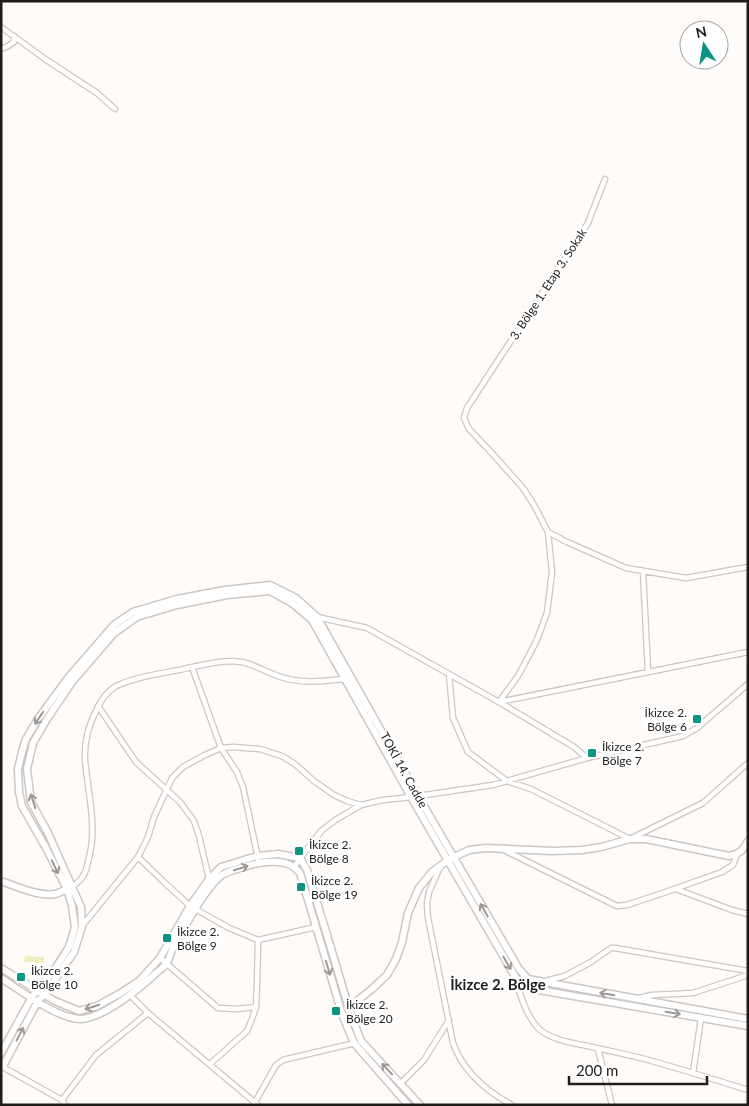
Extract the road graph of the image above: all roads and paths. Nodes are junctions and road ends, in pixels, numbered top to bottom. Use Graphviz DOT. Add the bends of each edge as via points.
graph roads {
  1 [pos="1,27"];
  2 [pos="14,36"];
  3 [pos="1,48"];
  4 [pos="115,109"];
  5 [pos="605,179"];
  6 [pos="548,532"];
  7 [pos="748,567"];
  8 [pos="643,571"];
  9 [pos="317,617"];
  10 [pos="746,653"];
  11 [pos="192,667"];
  12 [pos="648,672"];
  13 [pos="450,674"];
  14 [pos="345,679"];
  15 [pos="70,680"];
  16 [pos="748,684"];
  17 [pos="500,702"];
  18 [pos="98,706"];
  19 [pos="221,748"];
  20 [pos="587,758"];
  21 [pos="748,763"];
  22 [pos="507,782"];
  23 [pos="166,788"];
  24 [pos="415,797"];
  25 [pos="361,805"];
  26 [pos="630,839"];
  27 [pos="748,841"];
  28 [pos="503,850"];
  29 [pos="737,854"];
  30 [pos="138,857"];
  31 [pos="300,858"];
  32 [pos="450,859"];
  33 [pos="258,860"];
  34 [pos="294,866"];
  35 [pos="440,866"];
  36 [pos="209,879"];
  37 [pos="1,881"];
  38 [pos="70,888"];
  39 [pos="676,889"];
  40 [pos="193,907"];
  41 [pos="748,914"];
  42 [pos="82,927"];
  43 [pos="316,927"];
  44 [pos="258,940"];
  45 [pos="160,958"];
  46 [pos="166,964"];
  47 [pos="1,968"];
  48 [pos="748,971"];
  49 [pos="748,975"];
  50 [pos="1,978"];
  51 [pos="516,978"];
  52 [pos="541,982"];
  53 [pos="37,990"];
  54 [pos="539,990"];
  55 [pos="45,994"];
  56 [pos="130,995"];
  57 [pos="35,999"];
  58 [pos="635,999"];
  59 [pos="256,1007"];
  60 [pos="348,1008"];
  61 [pos="148,1013"];
  62 [pos="701,1018"];
  63 [pos="748,1018"];
  64 [pos="449,1020"];
  65 [pos="748,1026"];
  66 [pos="357,1042"];
  67 [pos="598,1048"];
  68 [pos="1,1053"];
  69 [pos="210,1064"];
  70 [pos="2,1066"];
  71 [pos="693,1073"];
  72 [pos="400,1084"];
  73 [pos="748,1090"];
  74 [pos="64,1102"];
  75 [pos="256,1104"];
  76 [pos="408,1105"];
  77 [pos="420,1105"];
  78 [pos="512,1105"];
  79 [pos="612,1105"];
  1 -- 2 [label="street"];
  2 -- 3 [label="street" via="14,42"];
  2 -- 4 [label="street"];
  5 -- 6 [label="street, 3. Bölge 1. Etap 3. Sokak" via="588,223 467,408 464,418 469,429 523,488"];
  6 -- 8 [label="street" via="626,568"];
  6 -- 17 [label="street" via="552,572 548,613 518,676"];
  7 -- 8 [label="street" via="686,578"];
  8 -- 12 [label="street"];
  9 -- 13 [label="street" via="367,628"];
  9 -- 15 [label="main road, TOKİ 14. Cadde" via="296,598 270,585 177,599 134,612 114,625"];
  9 -- 24 [label="main road, TOKİ 14. Cadde"];
  10 -- 12 [label="street"];
  11 -- 14 [label="street" via="243,662 296,681"];
  11 -- 18 [label="street" via="114,687"];
  11 -- 19 [label="street"];
  12 -- 17 [label="street"];
  13 -- 17 [label="street"];
  13 -- 22 [label="street" via="453,718 468,752"];
  14 -- 15 [label="main road, TOKİ 14. Cadde" via="312,620 292,603 270,592 227,595 137,617 114,633"];
  14 -- 24 [label="main road, TOKİ 14. Cadde"];
  38 -- 15 [label="main road, one-way" via="48,833 31,802 27,769 33,742"];
  15 -- 38 [label="main road, one-way" via="26,739 18,770 22,806"];
  16 -- 20 [label="street" via="683,736"];
  17 -- 20 [label="street"];
  18 -- 23 [label="street" via="136,762"];
  18 -- 38 [label="street" via="86,743 85,759 92,817 91,853 86,872"];
  19 -- 23 [label="street" via="183,767"];
  19 -- 25 [label="street" via="260,749 282,756 334,795"];
  19 -- 33 [label="street" via="243,787"];
  20 -- 22 [label="street"];
  21 -- 26 [label="street" via="703,803"];
  22 -- 24 [label="street"];
  22 -- 26 [label="street" via="531,789"];
  23 -- 30 [label="street"];
  23 -- 36 [label="street" via="194,821"];
  24 -- 25 [label="street"];
  24 -- 32 [label="main road, TOKİ 14. Cadde"];
  25 -- 31 [label="street" via="322,830"];
  26 -- 28 [label="main road" via="582,850"];
  26 -- 29 [label="main road" via="646,839 729,856"];
  27 -- 29 [label="main road"];
  28 -- 32 [label="main road" via="468,850"];
  28 -- 39 [label="street" via="617,906"];
  29 -- 39 [label="street" via="733,865 722,872"];
  30 -- 40 [label="street"];
  30 -- 42 [label="street"];
  31 -- 33 [label="main road" via="278,854"];
  31 -- 34 [label="street"];
  31 -- 60 [label="main road" via="307,870"];
  32 -- 35 [label="main road"];
  32 -- 51 [label="main road, TOKİ 14. Cadde, one-way"];
  52 -- 32 [label="main road, TOKİ 14. Cadde, one-way" via="528,979 519,969"];
  33 -- 34 [label="main road"];
  33 -- 36 [label="main road" via="221,867"];
  40 -- 33 [label="main road, one-way" via="224,874"];
  34 -- 43 [label="main road" via="300,873"];
  35 -- 60 [label="main road" via="419,888 413,900 402,942 388,975"];
  35 -- 64 [label="street" via="427,903"];
  36 -- 40 [label="main road"];
  37 -- 38 [label="main road" via="43,894 55,894"];
  38 -- 42 [label="main road" via="81,907"];
  38 -- 53 [label="main road" via="75,927 73,935 55,969"];
  39 -- 41 [label="street"];
  40 -- 44 [label="street"];
  40 -- 45 [label="main road"];
  40 -- 46 [label="main road"];
  42 -- 55 [label="main road" via="74,952"];
  43 -- 44 [label="street"];
  43 -- 66 [label="main road, one-way" via="342,1014"];
  44 -- 59 [label="street"];
  45 -- 46 [label="street"];
  45 -- 55 [label="main road, one-way" via="139,981 89,1009 79,1011"];
  46 -- 56 [label="main road"];
  46 -- 59 [label="street" via="218,1008"];
  47 -- 53 [label="main road"];
  48 -- 52 [label="street" via="611,948 565,976"];
  49 -- 58 [label="street" via="693,993"];
  50 -- 57 [label="main road"];
  51 -- 54 [label="main road" via="523,985"];
  51 -- 67 [label="street" via="524,1004 538,1028 564,1041"];
  52 -- 54 [label="street"];
  58 -- 52 [label="main road, TOKİ 14. Cadde, one-way"];
  53 -- 55 [label="main road"];
  53 -- 57 [label="main road"];
  54 -- 62 [label="main road, one-way"];
  55 -- 57 [label="main road"];
  56 -- 57 [label="main road" via="84,1019 57,1012"];
  56 -- 61 [label="street"];
  57 -- 68 [label="main road"];
  70 -- 57 [label="main road, one-way"];
  58 -- 63 [label="main road, TOKİ 14. Cadde"];
  59 -- 69 [label="street" via="247,1031"];
  60 -- 66 [label="main road"];
  61 -- 69 [label="street"];
  61 -- 74 [label="street" via="96,1055"];
  62 -- 65 [label="main road"];
  62 -- 71 [label="street"];
  64 -- 72 [label="street" via="424,1060"];
  64 -- 78 [label="street" via="453,1043 466,1067 479,1082"];
  72 -- 66 [label="main road, one-way"];
  66 -- 75 [label="street" via="276,1064"];
  66 -- 76 [label="main road"];
  67 -- 71 [label="street"];
  67 -- 79 [label="street"];
  69 -- 75 [label="street"];
  70 -- 74 [label="street"];
  71 -- 73 [label="street"];
  72 -- 77 [label="main road"];
}
